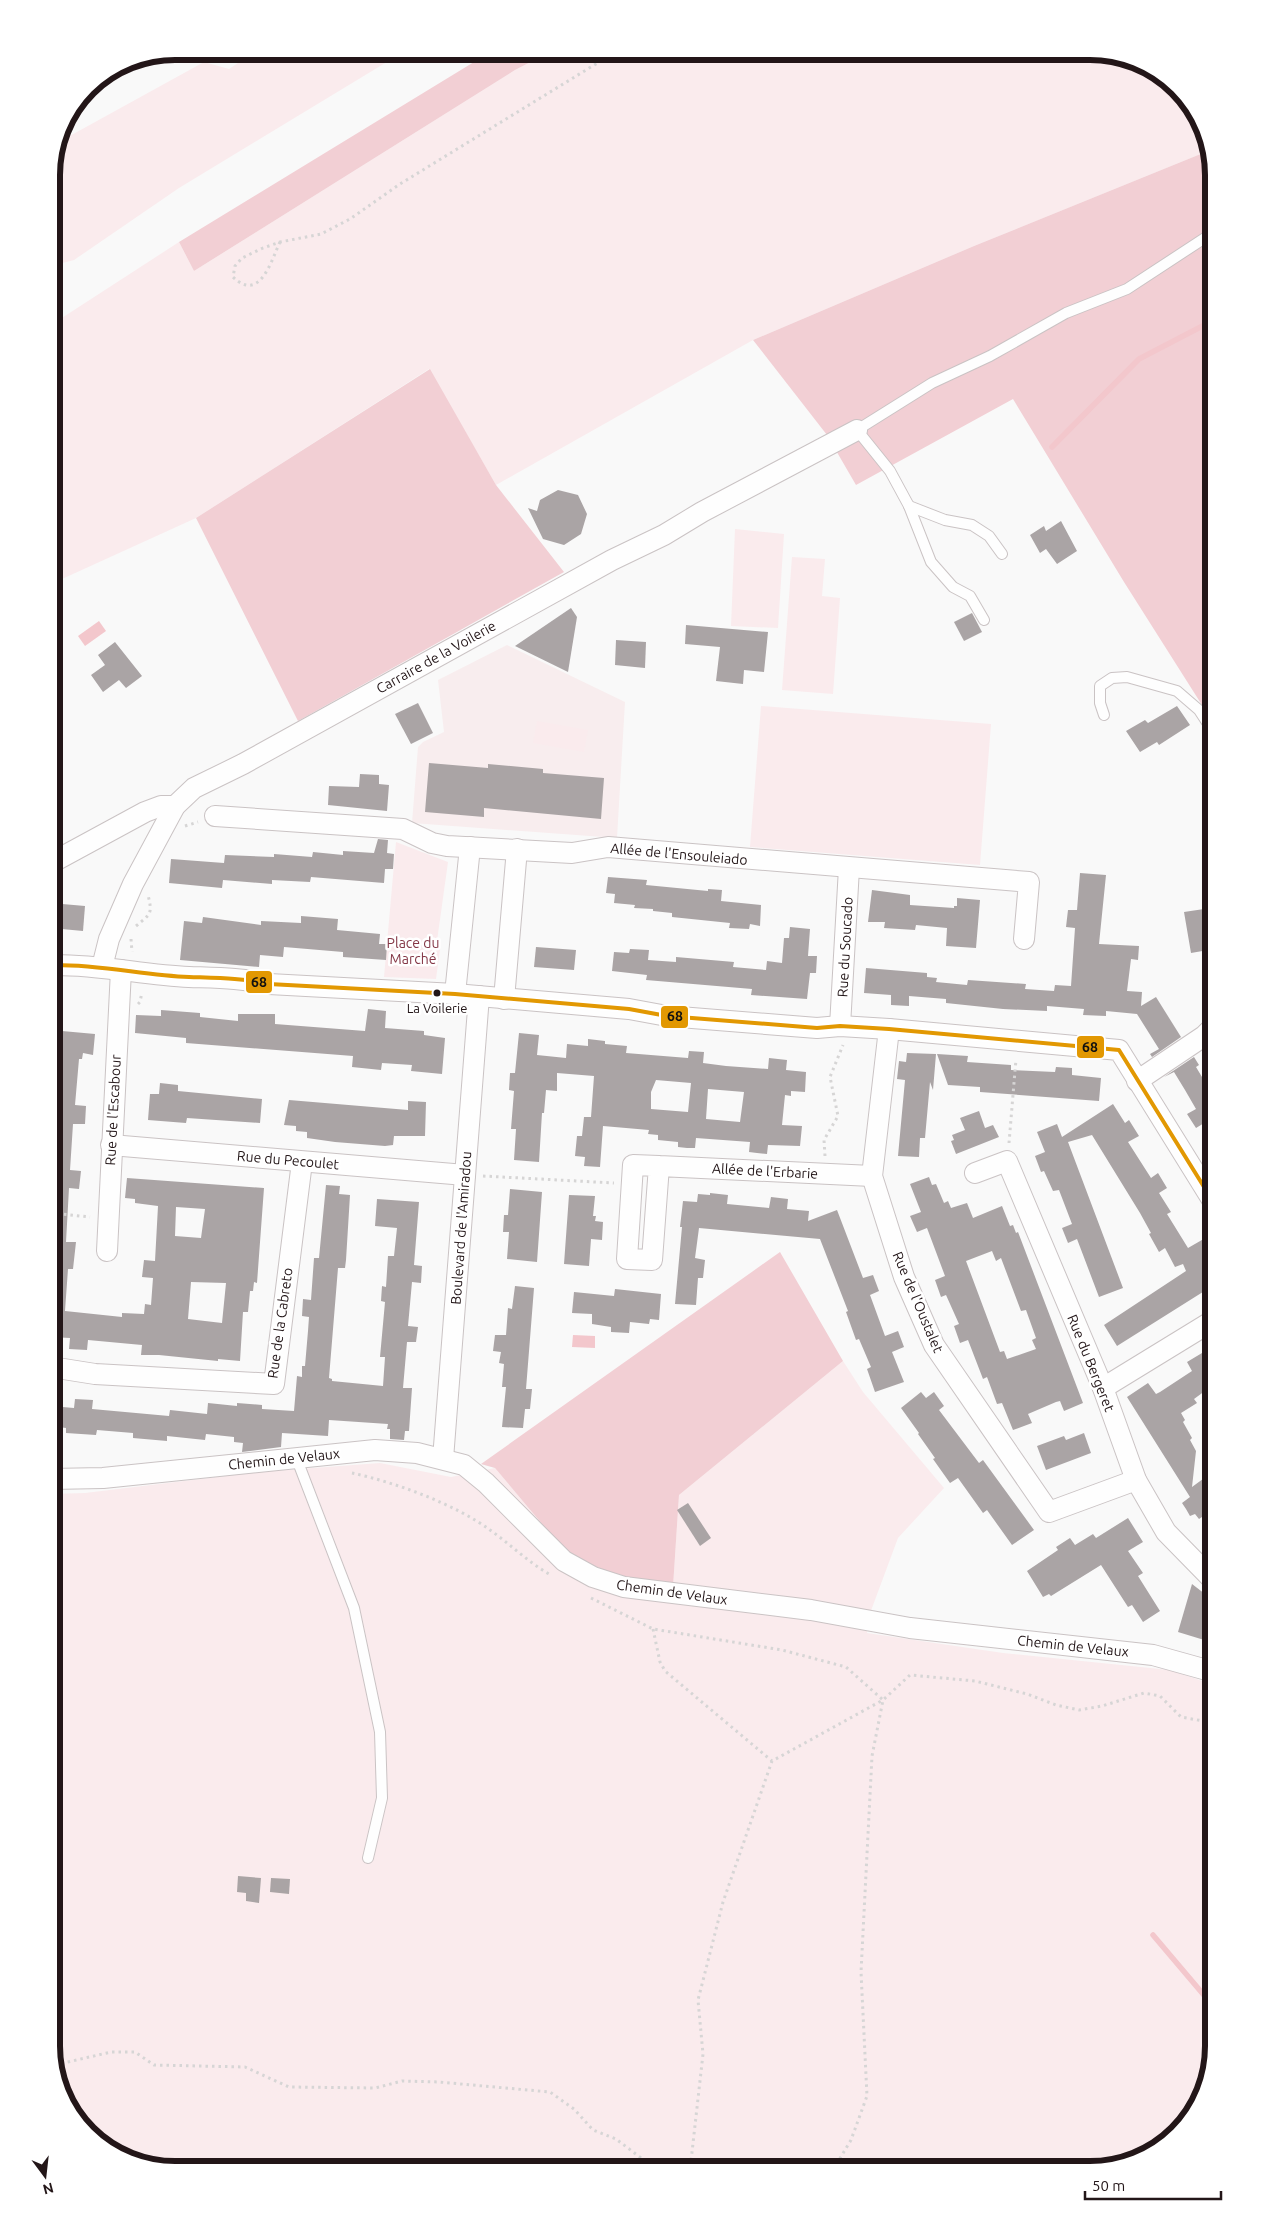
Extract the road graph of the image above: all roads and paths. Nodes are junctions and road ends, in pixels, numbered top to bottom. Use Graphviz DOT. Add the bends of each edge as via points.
graph roads {
  1 [pos="602,60"];
  2 [pos="1205,238"];
  3 [pos="280,242"];
  4 [pos="856,430"];
  5 [pos="909,506"];
  6 [pos="1002,554"];
  7 [pos="984,620"];
  8 [pos="1104,715"];
  9 [pos="1205,719"];
  10 [pos="175,806"];
  11 [pos="215,816"];
  12 [pos="470,847"];
  13 [pos="517,850"];
  14 [pos="60,858"];
  15 [pos="849,868"];
  16 [pos="1024,939"];
  17 [pos="60,965"];
  18 [pos="111,968"];
  19 [pos="455,994"];
  20 [pos="479,996"];
  21 [pos="504,999"];
  22 [pos="846,1026"];
  23 [pos="889,1029"];
  24 [pos="1205,1035"];
  25 [pos="1018,1041"];
  26 [pos="1137,1081"];
  27 [pos="111,1145"];
  28 [pos="1007,1161"];
  29 [pos="302,1162"];
  30 [pos="659,1166"];
  31 [pos="975,1173"];
  32 [pos="829,1174"];
  33 [pos="465,1175"];
  34 [pos="872,1176"];
  35 [pos="632,1184"];
  36 [pos="1205,1189"];
  37 [pos="60,1214"];
  38 [pos="108,1218"];
  39 [pos="106,1251"];
  40 [pos="1205,1326"];
  41 [pos="60,1368"];
  42 [pos="1103,1388"];
  43 [pos="296,1457"];
  44 [pos="443,1460"];
  45 [pos="60,1479"];
  46 [pos="1136,1480"];
  47 [pos="1205,1572"];
  48 [pos="653,1629"];
  49 [pos="1205,1669"];
  50 [pos="883,1700"];
  51 [pos="1205,1721"];
  52 [pos="772,1761"];
  53 [pos="368,1858"];
  54 [pos="61,2063"];
  55 [pos="645,2161"];
  56 [pos="691,2161"];
  57 [pos="837,2161"];
  1 -- 3 [label="path" via="400,184 350,219 321,234"];
  2 -- 4 [label="lane" via="1127,289 1066,313 932,384"];
  3 -- 3 [label="path" via="242,258 235,266 233,277 240,284 260,282"];
  4 -- 5 [label="lane" via="890,471"];
  4 -- 10 [label="street, Carraire de la Voilerie" via="194,788"];
  5 -- 6 [label="lane" via="945,520 972,525 989,536"];
  5 -- 7 [label="lane" via="931,562 953,586 970,596"];
  8 -- 9 [label="lane" via="1100,686 1112,678 1127,677 1177,691"];
  10 -- 14 [label="street" via="161,806 145,812"];
  10 -- 18 [label="street, Carraire de la Voilerie" via="109,939"];
  11 -- 12 [label="street, Allée de l'Ensouleiado" via="403,829 432,843"];
  12 -- 13 [label="street, Allée de l'Ensouleiado"];
  12 -- 19 [label="street"];
  13 -- 15 [label="street, Allée de l'Ensouleiado" via="572,853 596,848"];
  13 -- 21 [label="street"];
  15 -- 16 [label="street, Allée de l'Ensouleiado" via="1029,882"];
  15 -- 22 [label="street, Rue du Soucado"];
  17 -- 18 [label="street"];
  18 -- 19 [label="street" via="190,977 248,979 269,984"];
  18 -- 27 [label="street, Rue de l'Escabour"];
  19 -- 20 [label="street"];
  20 -- 21 [label="street"];
  20 -- 33 [label="street, Boulevard de l'Amiradou"];
  21 -- 22 [label="street" via="817,1028"];
  22 -- 23 [label="street"];
  22 -- 32 [label="path" via="830,1077 838,1116 824,1140"];
  23 -- 25 [label="street"];
  23 -- 34 [label="street, Rue de l'Oustalet"];
  24 -- 26 [label="street"];
  25 -- 26 [label="street" via="1119,1050"];
  25 -- 28 [label="path"];
  26 -- 36 [label="street"];
  27 -- 29 [label="street, Rue du Pecoulet"];
  27 -- 38 [label="street, Rue de l'Escabour"];
  28 -- 31 [label="street"];
  28 -- 42 [label="street, Rue du Bergeret"];
  29 -- 33 [label="street, Rue du Pecoulet"];
  29 -- 41 [label="street, Rue de la Cabreto" via="274,1384 95,1374"];
  30 -- 32 [label="street, Allée de l'Erbarie"];
  30 -- 35 [label="street, Allée de l'Erbarie" via="633,1165"];
  30 -- 35 [label="street, Allée de l'Erbarie" via="652,1260 627,1259"];
  32 -- 34 [label="street, Allée de l'Erbarie"];
  33 -- 35 [label="path"];
  33 -- 44 [label="street, Boulevard de l'Amiradou"];
  34 -- 46 [label="street, Rue de l'Oustalet" via="904,1277 934,1345 1049,1512"];
  37 -- 38 [label="path"];
  38 -- 39 [label="street, Rue de l'Escabour"];
  40 -- 42 [label="street"];
  42 -- 46 [label="street, Rue du Bergeret"];
  43 -- 44 [label="street, Chemin de Velaux" via="375,1450 417,1453"];
  43 -- 45 [label="street, Chemin de Velaux" via="103,1478"];
  43 -- 53 [label="lane" via="354,1608 380,1732 382,1798"];
  44 -- 49 [label="street, Chemin de Velaux" via="464,1465 486,1482 564,1561 593,1578 624,1587 811,1610 910,1628 1153,1655"];
  46 -- 47 [label="street, Rue du Bergeret" via="1166,1532"];
  48 -- 52 [label="path" via="665,1671"];
  50 -- 51 [label="path" via="910,1675 975,1681 1079,1710 1144,1693 1160,1696 1181,1717"];
  50 -- 52 [label="path"];
  50 -- 57 [label="path" via="872,1756 861,1972 867,2096 850,2140"];
  52 -- 56 [label="path" via="724,1902 698,2000 703,2054"];
  54 -- 55 [label="path" via="111,2052 136,2052 154,2065 245,2067 289,2087 375,2088 402,2081 550,2092 574,2109 593,2130 616,2139"];
}
